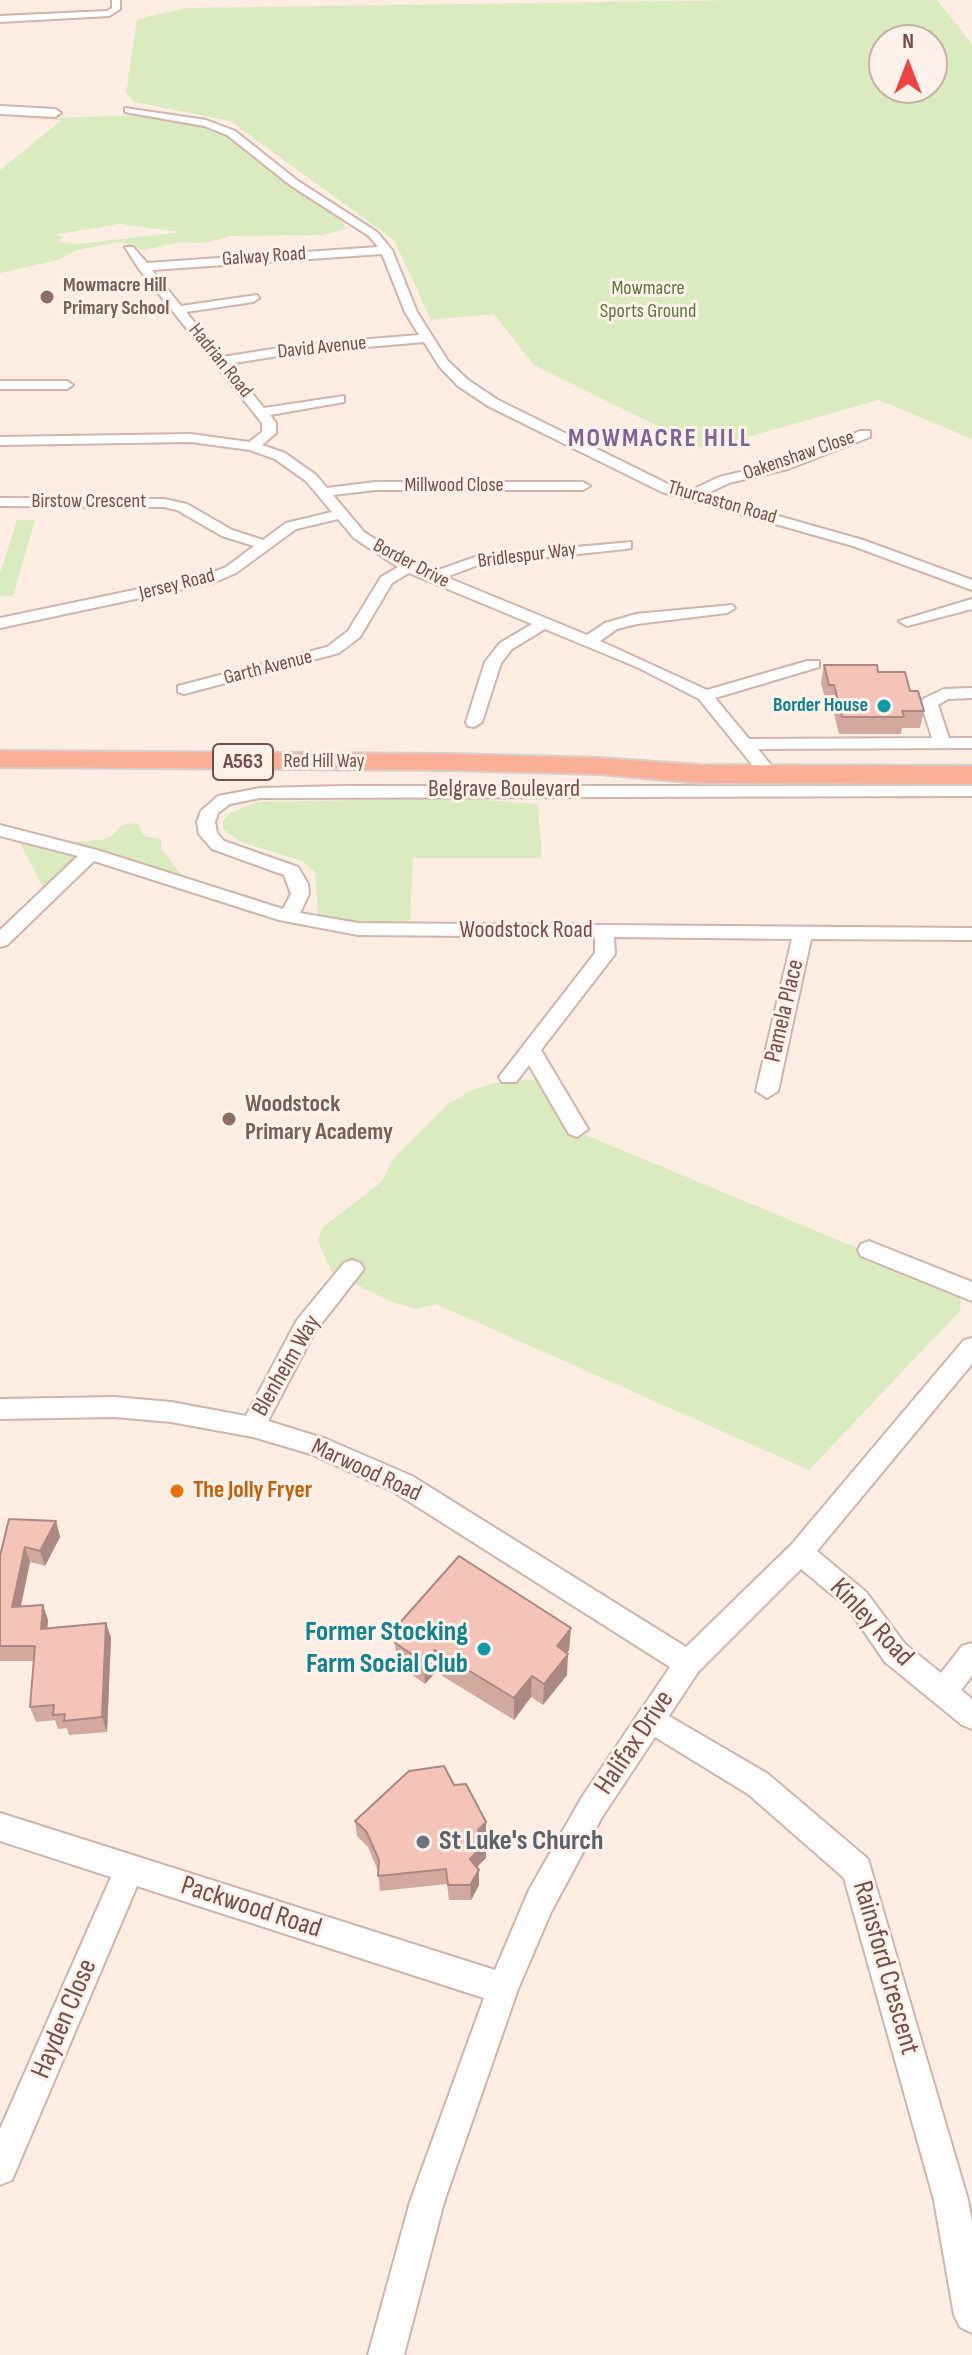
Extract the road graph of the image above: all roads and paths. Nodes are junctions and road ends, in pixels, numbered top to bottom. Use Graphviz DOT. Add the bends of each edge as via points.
graph roads {
  1 [pos="116,0"];
  2 [pos="0,19"];
  3 [pos="0,110"];
  4 [pos="128,110"];
  5 [pos="55,113"];
  6 [pos="129,249"];
  7 [pos="386,250"];
  8 [pos="143,267"];
  9 [pos="253,298"];
  10 [pos="179,310"];
  11 [pos="426,338"];
  12 [pos="218,362"];
  13 [pos="3,385"];
  14 [pos="67,385"];
  15 [pos="339,399"];
  16 [pos="0,405"];
  17 [pos="261,413"];
  18 [pos="0,441"];
  19 [pos="883,441"];
  20 [pos="252,446"];
  21 [pos="583,486"];
  22 [pos="325,492"];
  23 [pos="689,497"];
  24 [pos="31,501"];
  25 [pos="0,502"];
  26 [pos="341,514"];
  27 [pos="26,519"];
  28 [pos="616,544"];
  29 [pos="265,545"];
  30 [pos="408,567"];
  31 [pos="431,578"];
  32 [pos="972,585"];
  33 [pos="972,604"];
  34 [pos="727,608"];
  35 [pos="907,621"];
  36 [pos="0,623"];
  37 [pos="542,624"];
  38 [pos="589,641"];
  39 [pos="813,664"];
  40 [pos="184,689"];
  41 [pos="972,693"];
  42 [pos="705,696"];
  43 [pos="474,722"];
  44 [pos="972,743"];
  45 [pos="942,744"];
  46 [pos="0,759"];
  47 [pos="758,759"];
  48 [pos="972,759"];
  49 [pos="972,775"];
  50 [pos="972,791"];
  51 [pos="0,830"];
  52 [pos="91,854"];
  53 [pos="286,916"];
  54 [pos="604,931"];
  55 [pos="803,931"];
  56 [pos="972,934"];
  57 [pos="0,941"];
  58 [pos="532,1052"];
  59 [pos="509,1077"];
  60 [pos="767,1091"];
  61 [pos="577,1129"];
  62 [pos="869,1250"];
  63 [pos="352,1269"];
  64 [pos="972,1292"];
  65 [pos="972,1347"];
  66 [pos="0,1409"];
  67 [pos="253,1427"];
  68 [pos="800,1553"];
  69 [pos="972,1655"];
  70 [pos="688,1663"];
  71 [pos="943,1692"];
  72 [pos="972,1716"];
  73 [pos="651,1720"];
  74 [pos="0,1827"];
  75 [pos="129,1870"];
  76 [pos="503,1988"];
  77 [pos="0,2168"];
  78 [pos="972,2315"];
  79 [pos="386,2355"];
  1 -- 2 [label="street" via="114,11"];
  3 -- 5 [label="street"];
  4 -- 7 [label="street, Thurcaston Road" via="206,123 231,133 294,183 373,234"];
  6 -- 8 [label="street, Hadrian Road"];
  7 -- 8 [label="street, Galway Road"];
  7 -- 11 [label="street, Thurcaston Road"];
  8 -- 10 [label="street, Hadrian Road"];
  9 -- 10 [label="street, Hadrian Road"];
  10 -- 12 [label="street, Hadrian Road"];
  11 -- 12 [label="street, David Avenue"];
  11 -- 23 [label="street, Thurcaston Road" via="463,383 493,403"];
  12 -- 17 [label="street, Hadrian Road"];
  13 -- 14 [label="street"];
  13 -- 16 [label="street"];
  15 -- 17 [label="street, Hadrian Road"];
  17 -- 20 [label="street, Hadrian Road" via="271,428"];
  18 -- 20 [label="street, Border Drive" via="191,438"];
  19 -- 23 [label="street, Oakenshaw Close" via="858,431 783,466 724,480"];
  20 -- 22 [label="street, Border Drive" via="295,465"];
  21 -- 22 [label="street, Millwood Close" via="375,486"];
  22 -- 26 [label="street, Border Drive"];
  23 -- 32 [label="street, Thurcaston Road" via="858,543"];
  24 -- 25 [label="street, Birstow Crescent"];
  24 -- 27 [label="street"];
  24 -- 29 [label="street, Birstow Crescent" via="164,503"];
  26 -- 29 [label="street, Jersey Road" via="291,526"];
  26 -- 30 [label="street, Border Drive" via="359,535"];
  28 -- 31 [label="street, Bridlespur Way" via="478,560"];
  29 -- 36 [label="street, Jersey Road" via="231,570 189,586"];
  30 -- 31 [label="street, Border Drive"];
  30 -- 40 [label="street, Garth Avenue" via="386,580 354,634 333,650"];
  31 -- 37 [label="street, Border Drive"];
  33 -- 35 [label="street"];
  34 -- 38 [label="street" via="636,619 611,626"];
  37 -- 38 [label="street, Border Drive"];
  37 -- 43 [label="street" via="506,646 493,662"];
  38 -- 42 [label="street, Border Drive"];
  39 -- 42 [label="street"];
  41 -- 45 [label="street" via="944,694 929,703"];
  42 -- 47 [label="street, Border Drive"];
  44 -- 45 [label="street"];
  45 -- 47 [label="street"];
  46 -- 47 [label="highway, Red Hill Way / A563" via="599,766 700,774"];
  47 -- 48 [label="highway, Red Hill Way / A563"];
  47 -- 49 [label="highway, Red Hill Way / A563"];
  50 -- 53 [label="street, Belgrave Boulevard" via="345,791 260,793 224,800 210,811 208,834 218,845 291,871 300,894"];
  51 -- 52 [label="street, Woodstock Road"];
  52 -- 53 [label="street, Woodstock Road"];
  52 -- 57 [label="street"];
  53 -- 54 [label="street, Woodstock Road" via="358,929"];
  54 -- 55 [label="street, Woodstock Road"];
  54 -- 58 [label="street" via="605,954"];
  55 -- 56 [label="street, Woodstock Road"];
  55 -- 60 [label="street, Pamela Place"];
  58 -- 59 [label="street"];
  58 -- 61 [label="street"];
  62 -- 64 [label="street"];
  63 -- 67 [label="street, Blenheim Way" via="305,1327"];
  65 -- 68 [label="street, Halifax Drive"];
  66 -- 67 [label="street, Marwood Road" via="115,1407"];
  67 -- 70 [label="street, Marwood Road" via="317,1446 403,1484"];
  68 -- 70 [label="street, Halifax Drive"];
  68 -- 71 [label="street, Kinley Road" via="857,1600 895,1653"];
  69 -- 71 [label="street"];
  70 -- 73 [label="street, Halifax Drive"];
  71 -- 72 [label="street, Kinley Road"];
  73 -- 76 [label="street, Halifax Drive" via="592,1807 540,1901"];
  73 -- 78 [label="street, Rainsford Crescent" via="758,1784 857,1869 951,2200"];
  74 -- 75 [label="street, Packwood Road"];
  75 -- 76 [label="street, Packwood Road"];
  75 -- 77 [label="street, Hayden Close"];
  76 -- 79 [label="street, Halifax Drive" via="427,2202"];
}
